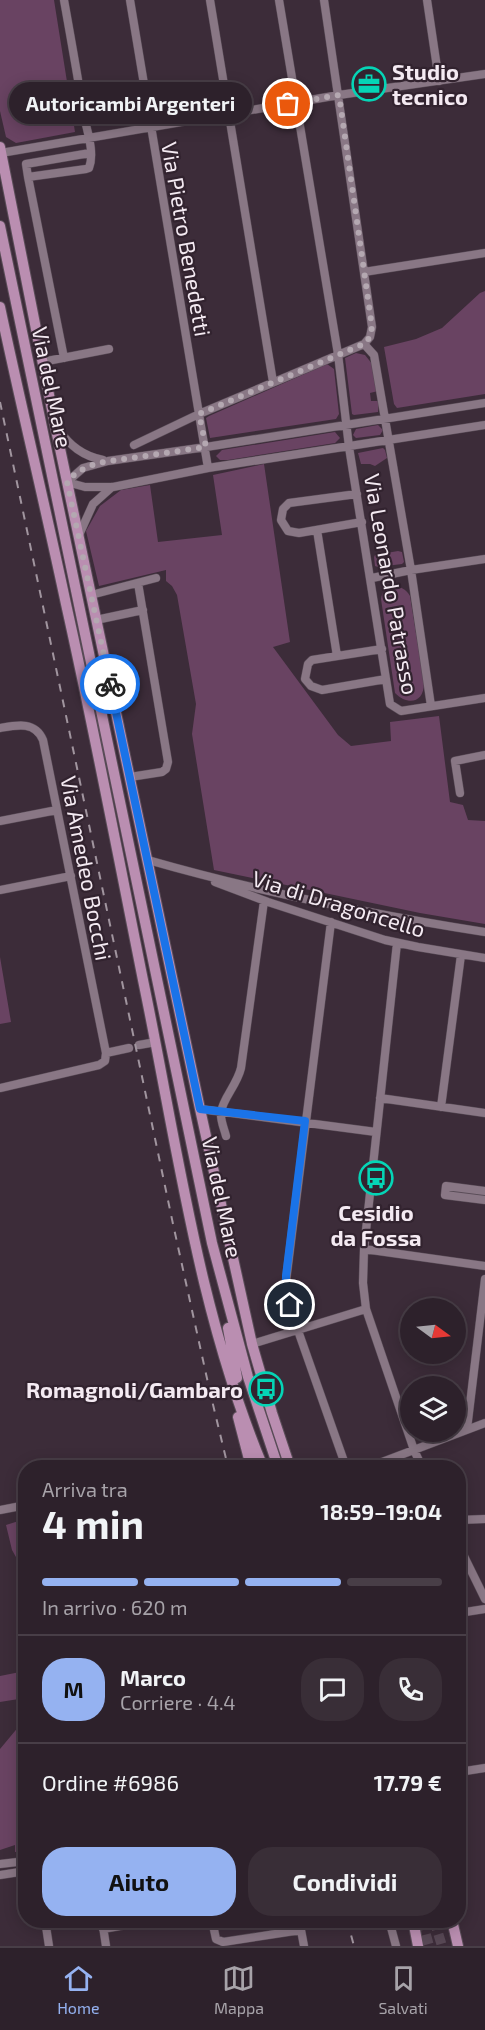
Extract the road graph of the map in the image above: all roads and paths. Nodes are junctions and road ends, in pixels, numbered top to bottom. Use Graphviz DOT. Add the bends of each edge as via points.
graph roads {
  1 [pos="64,0"];
  2 [pos="130,0"];
  3 [pos="210,0"];
  4 [pos="279,0"];
  5 [pos="324,0"];
  6 [pos="427,0"];
  7 [pos="485,74"];
  8 [pos="438,81"];
  9 [pos="339,95"];
  10 [pos="297,102"];
  11 [pos="229,114"];
  12 [pos="151,127"];
  13 [pos="87,137"];
  14 [pos="1,150"];
  15 [pos="90,153"];
  16 [pos="28,177"];
  17 [pos="0,226"];
  18 [pos="485,253"];
  19 [pos="364,272"];
  20 [pos="0,307"];
  21 [pos="364,344"];
  22 [pos="109,349"];
  23 [pos="338,354"];
  24 [pos="63,358"];
  25 [pos="42,362"];
  26 [pos="273,382"];
  27 [pos="485,403"];
  28 [pos="199,414"];
  29 [pos="385,418"];
  30 [pos="346,424"];
  31 [pos="55,425"];
  32 [pos="485,425"];
  33 [pos="388,441"];
  34 [pos="134,446"];
  35 [pos="206,447"];
  36 [pos="349,447"];
  37 [pos="108,461"];
  38 [pos="208,468"];
  39 [pos="67,482"];
  40 [pos="113,487"];
  41 [pos="357,494"];
  42 [pos="362,522"];
  43 [pos="317,530"];
  44 [pos="78,537"];
  45 [pos="485,559"];
  46 [pos="411,570"];
  47 [pos="156,578"];
  48 [pos="372,578"];
  49 [pos="138,583"];
  50 [pos="91,595"];
  51 [pos="142,609"];
  52 [pos="96,620"];
  53 [pos="382,649"];
  54 [pos="337,656"];
  55 [pos="386,679"];
  56 [pos="485,698"];
  57 [pos="431,706"];
  58 [pos="0,728"];
  59 [pos="485,755"];
  60 [pos="130,777"];
  61 [pos="460,793"];
  62 [pos="57,810"];
  63 [pos="0,821"];
  64 [pos="148,860"];
  65 [pos="185,871"];
  66 [pos="71,876"];
  67 [pos="0,890"];
  68 [pos="264,901"];
  69 [pos="331,922"];
  70 [pos="485,932"];
  71 [pos="397,943"];
  72 [pos="461,955"];
  73 [pos="485,958"];
  74 [pos="156,1042"];
  75 [pos="139,1045"];
  76 [pos="129,1048"];
  77 [pos="106,1053"];
  78 [pos="0,1088"];
  79 [pos="380,1098"];
  80 [pos="441,1107"];
  81 [pos="200,1109"];
  82 [pos="221,1111"];
  83 [pos="485,1113"];
  84 [pos="305,1121"];
  85 [pos="376,1132"];
  86 [pos="226,1136"];
  87 [pos="485,1191"];
  88 [pos="485,1200"];
  89 [pos="212,1243"];
  90 [pos="364,1249"];
  91 [pos="485,1266"];
  92 [pos="485,1279"];
  93 [pos="366,1310"];
  94 [pos="297,1329"];
  95 [pos="252,1344"];
  96 [pos="485,1423"];
  97 [pos="467,1429"];
  98 [pos="414,1450"];
  99 [pos="257,1460"];
  100 [pos="258,1460"];
  101 [pos="276,1460"];
  102 [pos="288,1460"];
  103 [pos="344,1460"];
  104 [pos="388,1460"];
  105 [pos="419,1460"];
  106 [pos="18,1507"];
  107 [pos="0,1509"];
  108 [pos="485,1519"];
  109 [pos="466,1520"];
  110 [pos="466,1560"];
  111 [pos="485,1599"];
  112 [pos="485,1609"];
  113 [pos="466,1612"];
  114 [pos="485,1768"];
  115 [pos="466,1771"];
  116 [pos="18,1862"];
  117 [pos="0,1864"];
  118 [pos="18,1872"];
  119 [pos="0,1875"];
  120 [pos="46,1928"];
  121 [pos="109,1928"];
  122 [pos="214,1928"];
  123 [pos="299,1928"];
  124 [pos="391,1928"];
  125 [pos="415,1928"];
  126 [pos="454,1928"];
  127 [pos="103,1929"];
  128 [pos="302,1930"];
  129 [pos="49,1946"];
  130 [pos="106,1946"];
  131 [pos="304,1946"];
  132 [pos="396,1946"];
  133 [pos="418,1946"];
  134 [pos="458,1946"];
  1 -- 13 [label="street"];
  2 -- 12 [label="street, Via Pietro Benedetti"];
  3 -- 11 [label="street"];
  4 -- 10 [label="street, Via Leonardo Patrasso"];
  5 -- 9 [label="street"];
  6 -- 8 [label="street"];
  7 -- 8 [label="street"];
  8 -- 9 [label="street"];
  9 -- 10 [label="street"];
  9 -- 19 [label="street"];
  10 -- 11 [label="street"];
  10 -- 23 [label="street, Via Leonardo Patrasso"];
  11 -- 12 [label="street"];
  11 -- 26 [label="street"];
  12 -- 13 [label="street"];
  12 -- 28 [label="street, Via Pietro Benedetti"];
  13 -- 14 [label="street"];
  13 -- 15 [label="street"];
  14 -- 25 [label="main road"];
  15 -- 16 [label="street" via="91,165 86,169"];
  15 -- 16 [label="street" via="26,164"];
  16 -- 24 [label="street"];
  17 -- 89 [label="main road, Via del Mare"];
  18 -- 19 [label="street"];
  19 -- 21 [label="street" via="372,327"];
  20 -- 74 [label="main road"];
  21 -- 23 [label="street"];
  21 -- 29 [label="street" via="374,355"];
  22 -- 24 [label="street"];
  23 -- 26 [label="street"];
  23 -- 30 [label="street, Via Leonardo Patrasso"];
  24 -- 25 [label="street"];
  25 -- 31 [label="main road"];
  26 -- 28 [label="street"];
  27 -- 29 [label="street"];
  28 -- 34 [label="street"];
  28 -- 35 [label="street, Via Pietro Benedetti"];
  29 -- 30 [label="street"];
  29 -- 33 [label="street"];
  30 -- 35 [label="street"];
  30 -- 36 [label="street, Via Leonardo Patrasso"];
  31 -- 37 [label="street" via="78,451"];
  31 -- 39 [label="main road"];
  32 -- 33 [label="street"];
  33 -- 36 [label="street"];
  33 -- 46 [label="street"];
  35 -- 37 [label="street"];
  35 -- 38 [label="street, Via Pietro Benedetti"];
  36 -- 38 [label="street"];
  36 -- 41 [label="street, Via Leonardo Patrasso"];
  37 -- 39 [label="street" via="83,468"];
  38 -- 40 [label="street"];
  39 -- 40 [label="street" via="85,487"];
  39 -- 44 [label="main road"];
  40 -- 44 [label="street" via="93,504"];
  41 -- 42 [label="street, Via Leonardo Patrasso"];
  41 -- 43 [label="street" via="289,503 283,509 281,520 288,531"];
  42 -- 43 [label="street"];
  42 -- 48 [label="street, Via Leonardo Patrasso"];
  43 -- 54 [label="street"];
  44 -- 50 [label="main road"];
  45 -- 46 [label="street"];
  46 -- 48 [label="street"];
  46 -- 57 [label="street"];
  47 -- 49 [label="street"];
  48 -- 53 [label="street, Via Leonardo Patrasso"];
  49 -- 50 [label="street"];
  49 -- 51 [label="street"];
  50 -- 52 [label="main road"];
  51 -- 52 [label="street"];
  51 -- 60 [label="street" via="168,765 162,772"];
  52 -- 60 [label="main road"];
  53 -- 54 [label="street"];
  53 -- 55 [label="street, Via Leonardo Patrasso"];
  54 -- 55 [label="street" via="312,660 305,674 307,683 322,690"];
  55 -- 57 [label="street, Via Leonardo Patrasso" via="390,704 401,711"];
  56 -- 57 [label="street, Via Leonardo Patrasso"];
  58 -- 62 [label="street, Via Amedeo Bocchi" via="22,725 40,734"];
  59 -- 61 [label="street" via="455,761"];
  60 -- 64 [label="main road"];
  62 -- 63 [label="street"];
  62 -- 66 [label="street, Via Amedeo Bocchi"];
  64 -- 65 [label="street, Via di Dragoncello"];
  64 -- 81 [label="main road"];
  65 -- 68 [label="street, Via di Dragoncello"];
  65 -- 70 [label="street, Via di Dragoncello" via="367,912"];
  66 -- 67 [label="street"];
  66 -- 77 [label="street, Via Amedeo Bocchi"];
  68 -- 69 [label="street, Via di Dragoncello"];
  68 -- 82 [label="street" via="241,1068"];
  69 -- 71 [label="street, Via di Dragoncello"];
  69 -- 84 [label="street"];
  71 -- 72 [label="street, Via di Dragoncello"];
  71 -- 79 [label="street"];
  72 -- 73 [label="street, Via di Dragoncello"];
  72 -- 80 [label="street"];
  74 -- 75 [label="street"];
  74 -- 99 [label="main road" via="207,1294"];
  76 -- 77 [label="street"];
  77 -- 78 [label="street" via="99,1065"];
  79 -- 80 [label="street"];
  79 -- 85 [label="street"];
  80 -- 83 [label="street"];
  81 -- 82 [label="street"];
  81 -- 95 [label="main road"];
  82 -- 84 [label="street"];
  82 -- 86 [label="street"];
  84 -- 85 [label="street"];
  84 -- 94 [label="street" via="286,1276 287,1296"];
  85 -- 90 [label="street"];
  87 -- 88 [label="street" via="446,1186 445,1195"];
  89 -- 100 [label="main road" via="236,1372"];
  89 -- 101 [label="main road, Via del Mare" via="242,1358"];
  90 -- 91 [label="street"];
  90 -- 93 [label="street"];
  92 -- 97 [label="street"];
  93 -- 94 [label="street"];
  93 -- 98 [label="street"];
  94 -- 95 [label="street"];
  94 -- 103 [label="street"];
  95 -- 102 [label="main road"];
  96 -- 97 [label="street"];
  97 -- 98 [label="street"];
  98 -- 104 [label="street"];
  98 -- 105 [label="street"];
  106 -- 107 [label="street"];
  108 -- 109 [label="street"];
  110 -- 111 [label="street"];
  112 -- 113 [label="street"];
  114 -- 115 [label="street"];
  116 -- 117 [label="street"];
  118 -- 119 [label="street"];
  120 -- 129 [label="street"];
  121 -- 127 [label="street"];
  122 -- 128 [label="street" via="216,1939 223,1942"];
  123 -- 128 [label="street"];
  124 -- 132 [label="street"];
  125 -- 133 [label="main road"];
  126 -- 134 [label="main road"];
  127 -- 130 [label="street"];
  128 -- 131 [label="street"];
}
